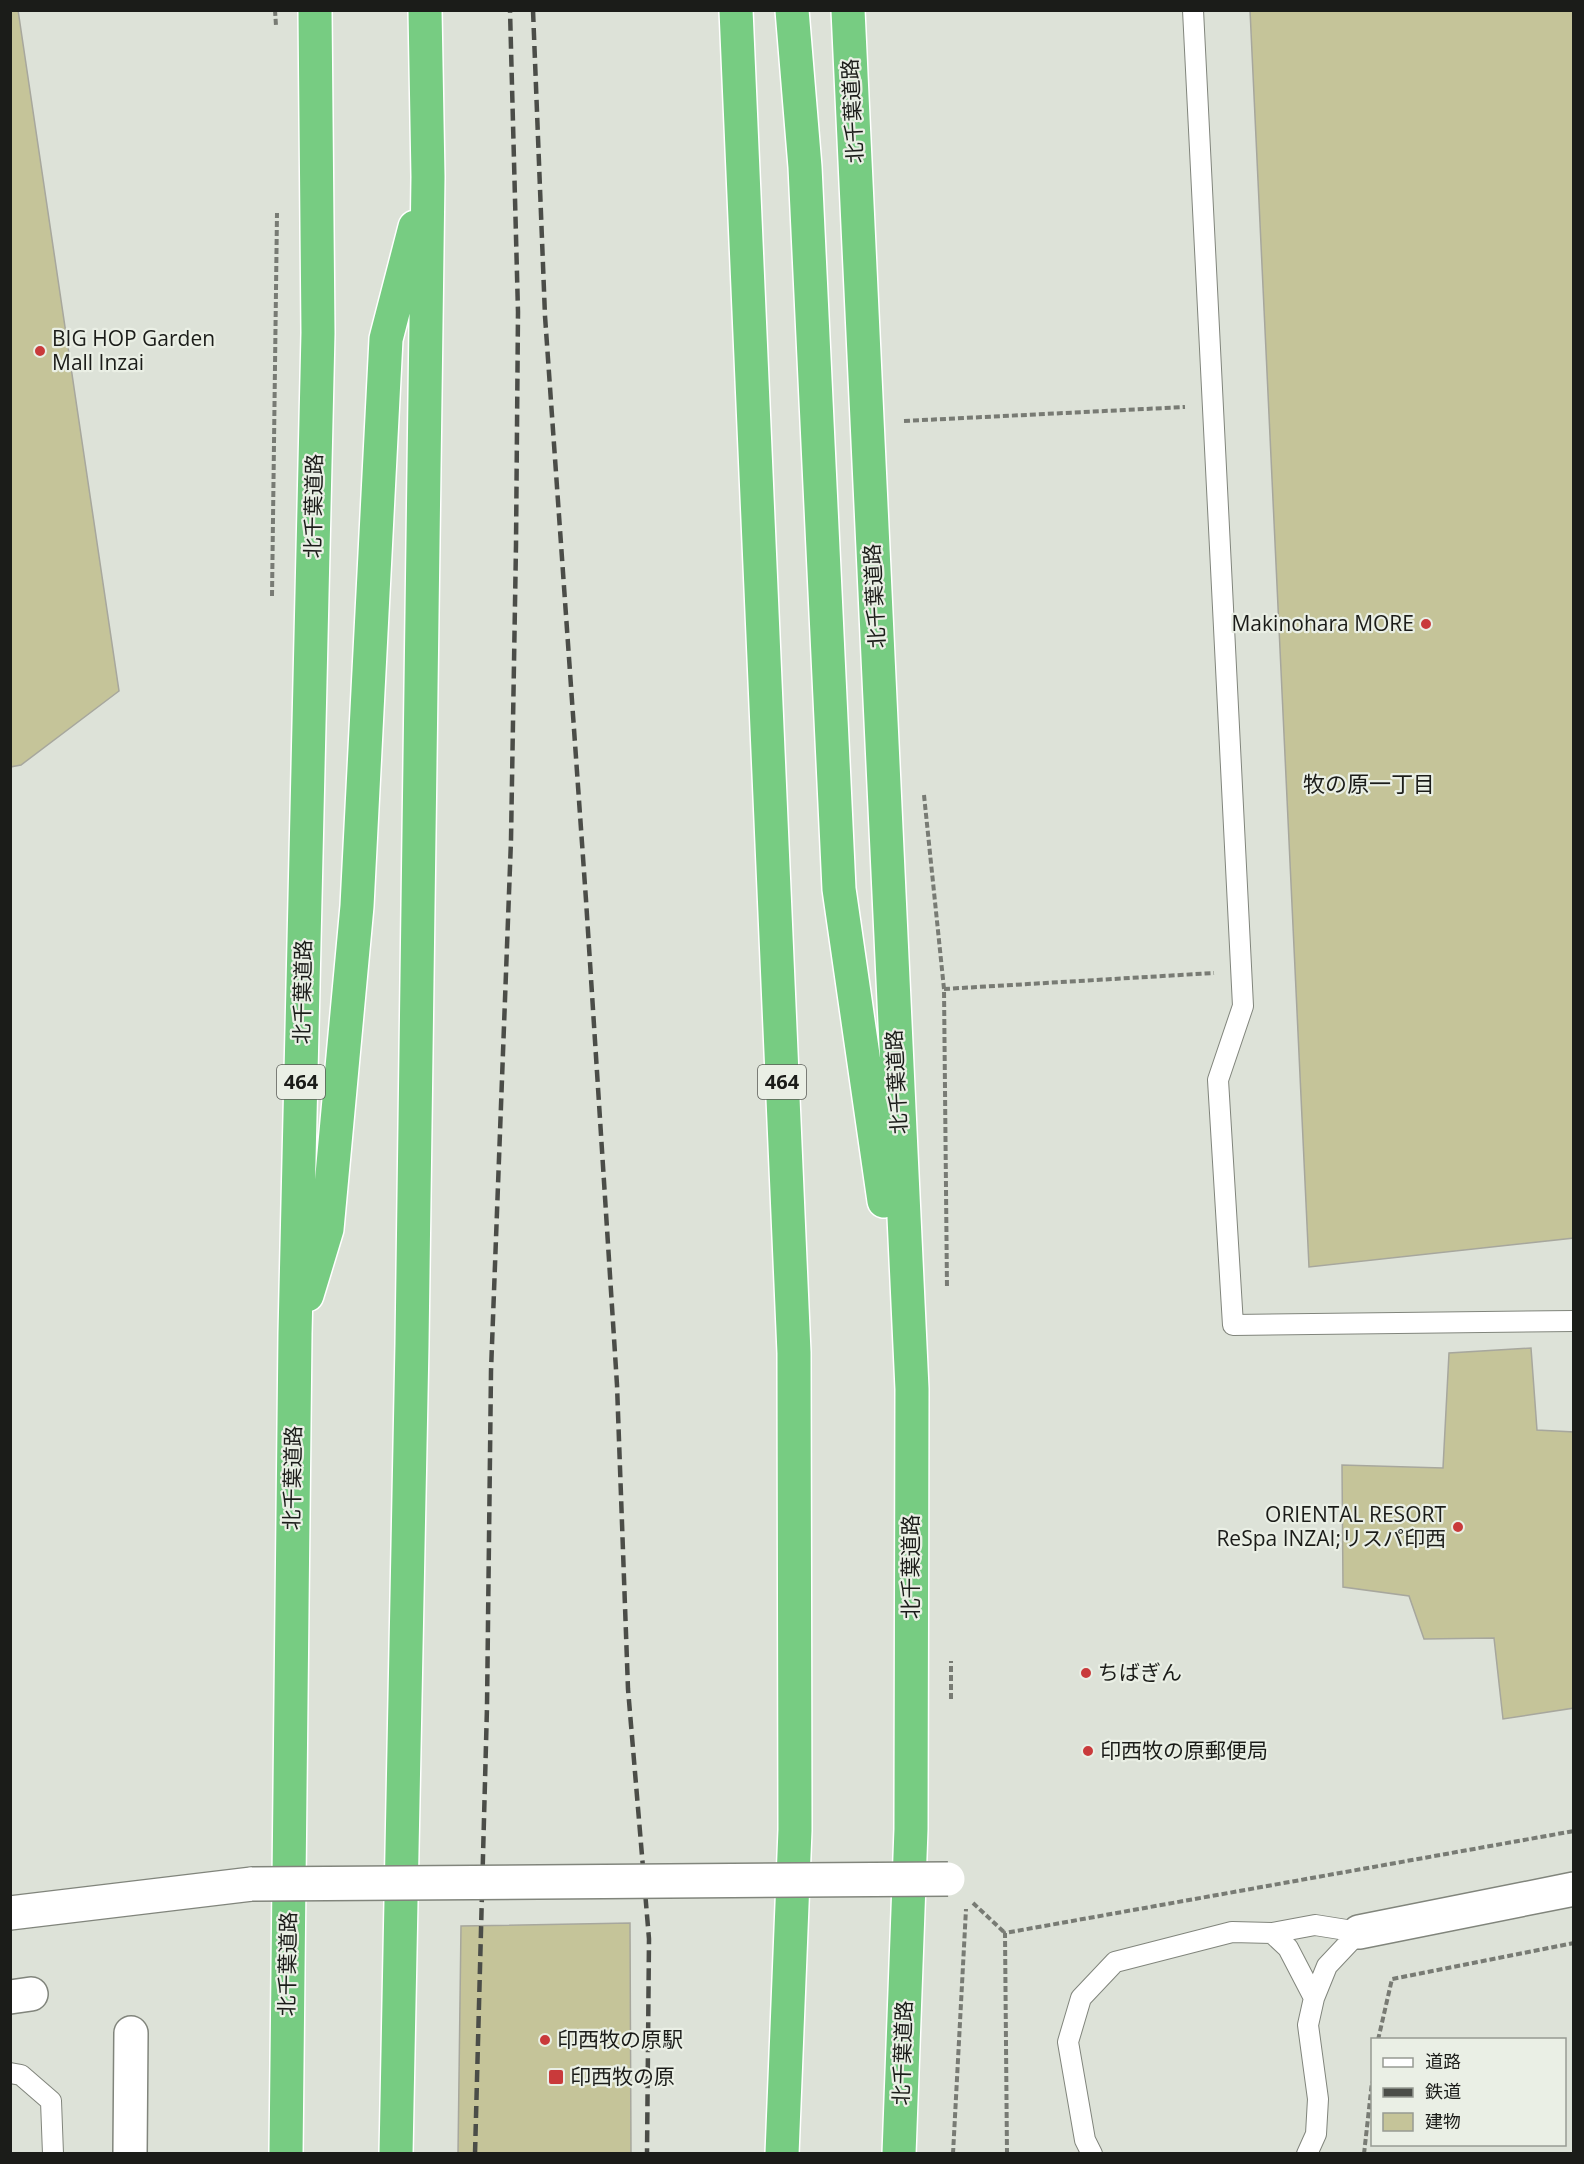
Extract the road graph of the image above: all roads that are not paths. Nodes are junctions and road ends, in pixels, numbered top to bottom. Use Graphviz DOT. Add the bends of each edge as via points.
graph roads {
  1 [pos="315,10"];
  2 [pos="425,10"];
  3 [pos="736,10"];
  4 [pos="792,10"];
  5 [pos="848,10"];
  6 [pos="1193,10"];
  7 [pos="428,177"];
  8 [pos="1574,1321"];
  9 [pos="295,1334"];
  10 [pos="912,1389"];
  11 [pos="958,1888"];
  12 [pos="1574,1889"];
  13 [pos="10,1913"];
  14 [pos="1359,1932"];
  15 [pos="1272,1933"];
  16 [pos="1314,1998"];
  17 [pos="131,2033"];
  18 [pos="10,2073"];
  19 [pos="53,2154"];
  20 [pos="130,2154"];
  21 [pos="286,2154"];
  22 [pos="396,2154"];
  23 [pos="782,2154"];
  24 [pos="899,2154"];
  25 [pos="1092,2154"];
  26 [pos="1307,2154"];
  1 -- 9 [label="highway, 北千葉道路 / 464" via="318,333"];
  2 -- 7 [label="highway"];
  3 -- 23 [label="highway, 464" via="794,1353 795,1830"];
  4 -- 10 [label="highway" via="805,167 839,889"];
  5 -- 10 [label="highway, 北千葉道路"];
  6 -- 8 [label="lane" via="1243,1006 1218,1080 1233,1325"];
  7 -- 9 [label="highway" via="386,339 352,963 327,1229"];
  7 -- 22 [label="highway"];
  9 -- 21 [label="highway, 北千葉道路 / 464"];
  10 -- 24 [label="highway, 北千葉道路" via="911,1829"];
  11 -- 13 [label="street, bridge" via="252,1884"];
  12 -- 14 [label="street"];
  14 -- 15 [label="lane" via="1315,1925"];
  14 -- 16 [label="lane" via="1327,1966"];
  15 -- 16 [label="lane" via="1288,1948"];
  15 -- 25 [label="lane" via="1232,1932 1115,1962 1081,1998 1068,2042 1085,2140"];
  16 -- 26 [label="lane" via="1308,2025 1318,2099 1316,2134"];
  17 -- 20 [label="street"];
  18 -- 19 [label="lane" via="21,2075 51,2101"];
}
